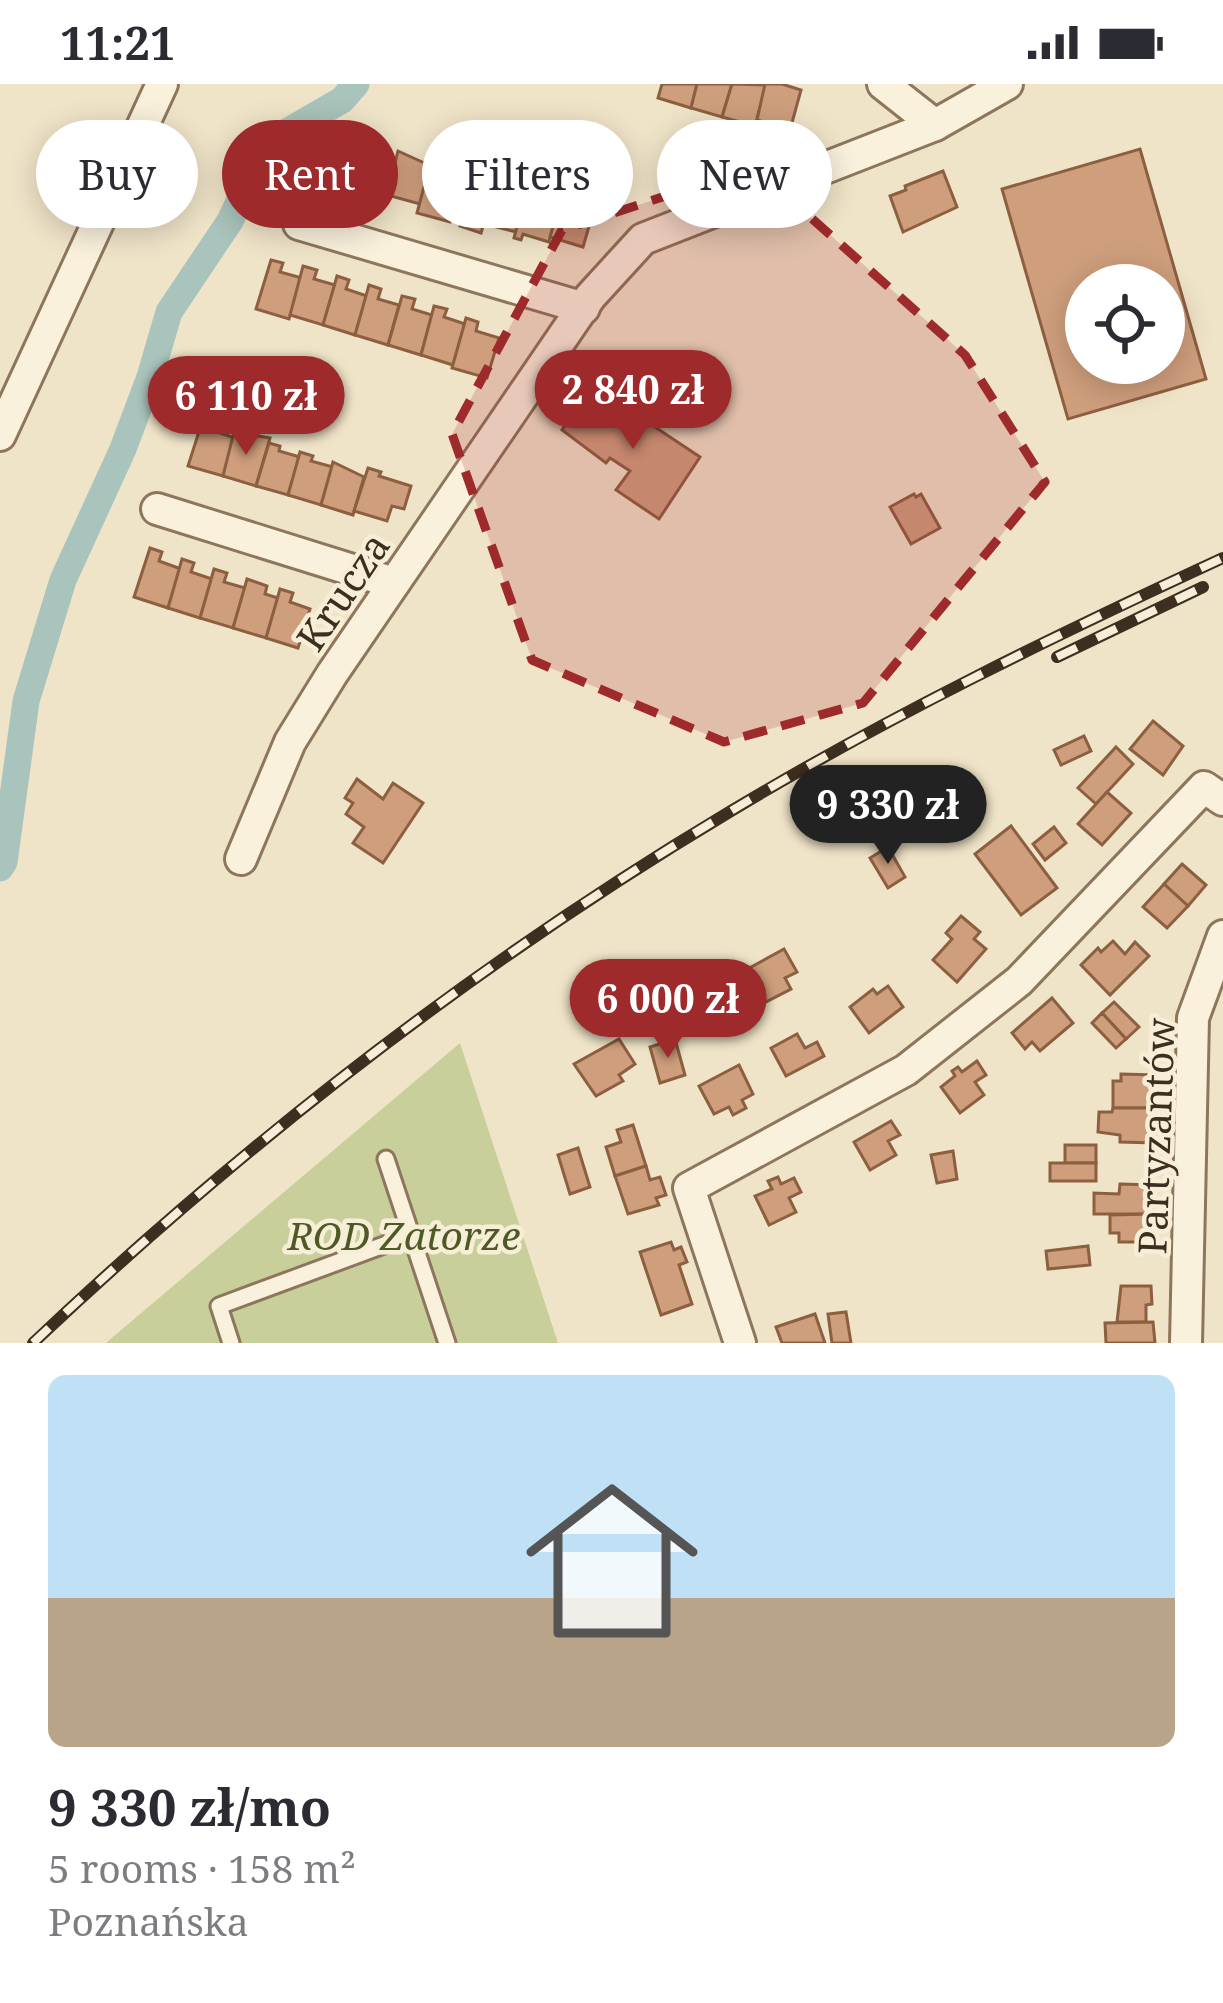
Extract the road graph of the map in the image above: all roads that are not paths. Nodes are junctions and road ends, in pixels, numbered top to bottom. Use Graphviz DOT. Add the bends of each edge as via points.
graph roads {
  1 [pos="883,84"];
  2 [pos="1007,84"];
  3 [pos="155,86"];
  4 [pos="934,125"];
  5 [pos="312,228"];
  6 [pos="584,308"];
  7 [pos="0,433"];
  8 [pos="157,509"];
  9 [pos="394,584"];
  10 [pos="1223,800"];
  11 [pos="241,860"];
  12 [pos="1223,936"];
  13 [pos="386,1160"];
  14 [pos="411,1235"];
  15 [pos="231,1343"];
  16 [pos="447,1343"];
  17 [pos="740,1343"];
  18 [pos="1186,1343"];
  1 -- 4 [label="street"];
  2 -- 4 [label="street, Krucza"];
  3 -- 7 [label="street"];
  4 -- 6 [label="street, Krucza" via="644,239"];
  5 -- 6 [label="street"];
  6 -- 9 [label="street, Krucza"];
  8 -- 9 [label="street"];
  9 -- 11 [label="street, Krucza" via="290,742"];
  10 -- 17 [label="street" via="1204,788 1019,981 906,1070 688,1188"];
  12 -- 18 [label="street, Partyzantów" via="1193,1018"];
  13 -- 14 [label="lane"];
  14 -- 15 [label="lane" via="219,1306"];
  14 -- 16 [label="lane"];
}
